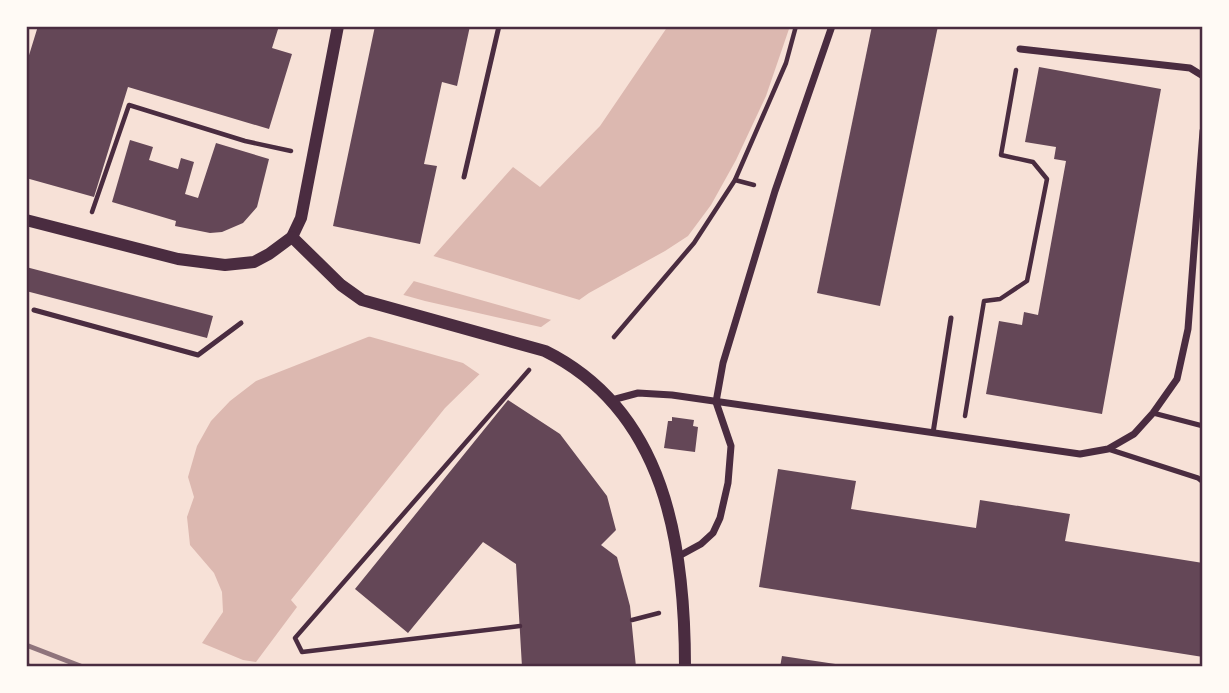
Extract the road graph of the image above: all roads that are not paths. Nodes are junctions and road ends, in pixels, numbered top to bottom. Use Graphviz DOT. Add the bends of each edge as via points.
graph roads {
  1 [pos="338,26"];
  2 [pos="499,26"];
  3 [pos="832,26"];
  4 [pos="1020,49"];
  5 [pos="1203,76"];
  6 [pos="1203,131"];
  7 [pos="464,177"];
  8 [pos="26,220"];
  9 [pos="292,237"];
  10 [pos="34,310"];
  11 [pos="951,318"];
  12 [pos="241,323"];
  13 [pos="612,400"];
  14 [pos="716,402"];
  15 [pos="1153,413"];
  16 [pos="1203,426"];
  17 [pos="933,433"];
  18 [pos="1108,449"];
  19 [pos="1203,482"];
  20 [pos="679,556"];
  21 [pos="685,667"];
  1 -- 9 [label="street" via="301,218"];
  2 -- 7 [label="lane"];
  3 -- 14 [label="street" via="740,303"];
  4 -- 5 [label="street" via="1191,68"];
  6 -- 15 [label="street" via="1188,329 1177,379"];
  8 -- 9 [label="street" via="178,259 225,265 254,262"];
  9 -- 13 [label="street" via="362,300 540,350 568,362"];
  10 -- 12 [label="lane" via="198,355"];
  11 -- 17 [label="lane"];
  13 -- 14 [label="street" via="638,393"];
  13 -- 20 [label="street" via="634,427 650,459"];
  14 -- 17 [label="street"];
  14 -- 20 [label="street" via="731,446 720,518 707,539"];
  15 -- 16 [label="lane"];
  15 -- 18 [label="street" via="1134,434"];
  17 -- 18 [label="street" via="1080,454"];
  18 -- 19 [label="lane"];
  20 -- 21 [label="street"];
}
